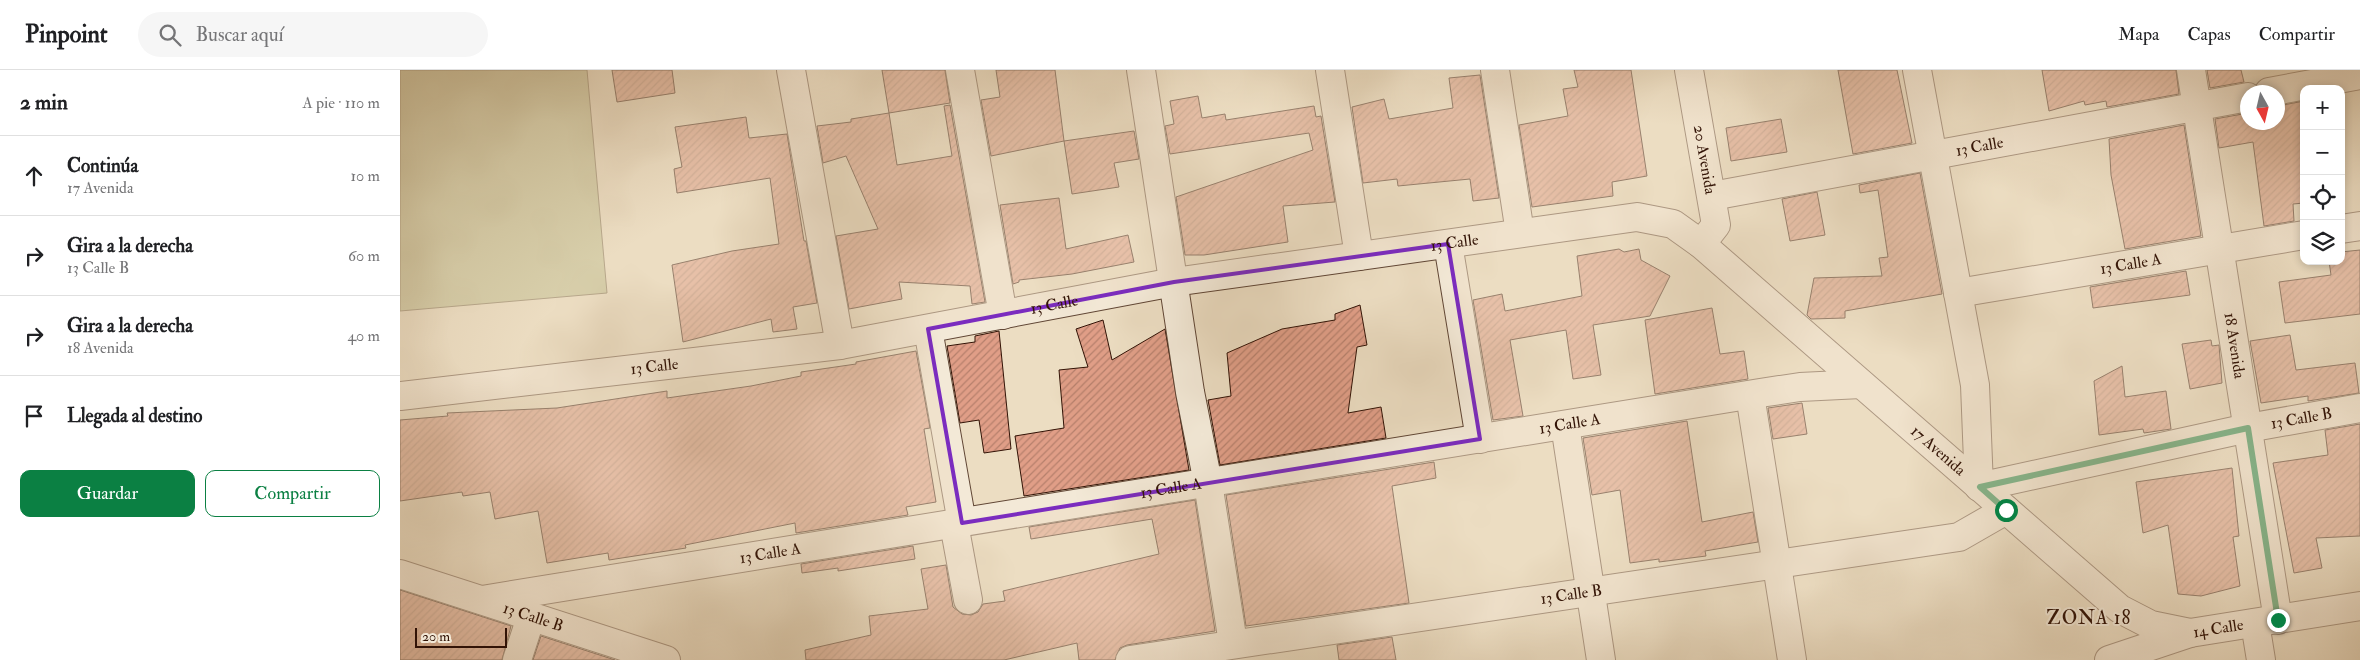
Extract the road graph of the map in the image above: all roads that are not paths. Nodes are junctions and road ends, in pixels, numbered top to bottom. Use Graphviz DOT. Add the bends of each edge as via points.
graph roads {
  1 [pos="791,70"];
  2 [pos="960,70"];
  3 [pos="1141,70"];
  4 [pos="1330,70"];
  5 [pos="1495,70"];
  6 [pos="1689,70"];
  7 [pos="1917,70"];
  8 [pos="2191,70"];
  9 [pos="2360,75"];
  10 [pos="2285,89"];
  11 [pos="2240,98"];
  12 [pos="2196,106"];
  13 [pos="1932,155"];
  14 [pos="1712,196"];
  15 [pos="2360,226"];
  16 [pos="2345,228"];
  17 [pos="1520,233"];
  18 [pos="2300,237"];
  19 [pos="1448,244"];
  20 [pos="1701,244"];
  21 [pos="2219,250"];
  22 [pos="1359,256"];
  23 [pos="1174,282"];
  24 [pos="1958,293"];
  25 [pos="1003,315"];
  26 [pos="928,329"];
  27 [pos="840,345"];
  28 [pos="1861,384"];
  29 [pos="1750,395"];
  30 [pos="400,396"];
  31 [pos="2360,408"];
  32 [pos="1565,425"];
  33 [pos="2248,428"];
  34 [pos="1480,439"];
  35 [pos="1208,483"];
  36 [pos="1980,487"];
  37 [pos="2006,510"];
  38 [pos="958,524"];
  39 [pos="1778,564"];
  40 [pos="400,574"];
  41 [pos="1590,591"];
  42 [pos="482,600"];
  43 [pos="968,600"];
  44 [pos="2360,606"];
  45 [pos="531,618"];
  46 [pos="2266,621"];
  47 [pos="2190,634"];
  48 [pos="1233,643"];
  49 [pos="517,660"];
  50 [pos="666,660"];
  51 [pos="1130,660"];
  52 [pos="1601,660"];
  53 [pos="1792,660"];
  54 [pos="2109,660"];
  55 [pos="2261,660"];
  1 -- 27 [label="street"];
  2 -- 25 [label="street"];
  3 -- 23 [label="street"];
  4 -- 22 [label="street"];
  5 -- 17 [label="street"];
  6 -- 14 [label="street, 20 Avenida"];
  7 -- 13 [label="street"];
  8 -- 12 [label="street, 18 Avenida"];
  9 -- 10 [label="street"];
  11 -- 12 [label="street, 13 Calle"];
  12 -- 13 [label="street, 13 Calle"];
  12 -- 21 [label="street, 18 Avenida"];
  13 -- 14 [label="street, 13 Calle"];
  13 -- 24 [label="street"];
  14 -- 20 [label="street, 20 Avenida" via="1716,225"];
  15 -- 16 [label="street"];
  17 -- 19 [label="street, 13 Calle"];
  17 -- 20 [label="street, 13 Calle" via="1637,216 1673,224"];
  18 -- 21 [label="street, 13 Calle A"];
  19 -- 22 [label="street, 13 Calle"];
  19 -- 34 [label="street"];
  20 -- 28 [label="street, 17 Avenida"];
  21 -- 24 [label="street, 13 Calle A"];
  21 -- 33 [label="street, 18 Avenida"];
  22 -- 23 [label="street, 13 Calle"];
  23 -- 25 [label="street, 13 Calle"];
  23 -- 35 [label="street" via="1190,392"];
  24 -- 36 [label="street" via="1975,385"];
  25 -- 26 [label="street, 13 Calle"];
  26 -- 27 [label="street, 13 Calle"];
  26 -- 38 [label="street"];
  27 -- 30 [label="street, 13 Calle"];
  28 -- 29 [label="street, 13 Calle A" via="1800,387"];
  28 -- 36 [label="street, 17 Avenida"];
  29 -- 32 [label="street, 13 Calle A"];
  29 -- 39 [label="street"];
  31 -- 33 [label="street, 13 Calle B"];
  32 -- 34 [label="street, 13 Calle A"];
  32 -- 41 [label="street"];
  33 -- 36 [label="street, 13 Calle B"];
  33 -- 46 [label="street, 18 Avenida"];
  34 -- 35 [label="street, 13 Calle A"];
  35 -- 38 [label="street, 13 Calle A"];
  35 -- 48 [label="street"];
  36 -- 37 [label="street, 17 Avenida"];
  37 -- 39 [label="street, 13 Calle B" via="1959,537"];
  37 -- 47 [label="street, 17 Avenida" via="2120,610 2151,625"];
  38 -- 42 [label="street, 13 Calle A"];
  38 -- 43 [label="street"];
  39 -- 41 [label="street, 13 Calle B"];
  39 -- 53 [label="street"];
  40 -- 42 [label="street, 13 Calle B"];
  41 -- 48 [label="street, 13 Calle B"];
  41 -- 52 [label="street"];
  42 -- 45 [label="street, 13 Calle B"];
  44 -- 46 [label="street, 14 Calle"];
  45 -- 49 [label="street"];
  45 -- 50 [label="street, 13 Calle B"];
  46 -- 47 [label="street, 14 Calle"];
  46 -- 55 [label="street, 18 Avenida"];
  47 -- 54 [label="street, 14 Calle"];
  48 -- 51 [label="street, 13 Calle B"];
}
